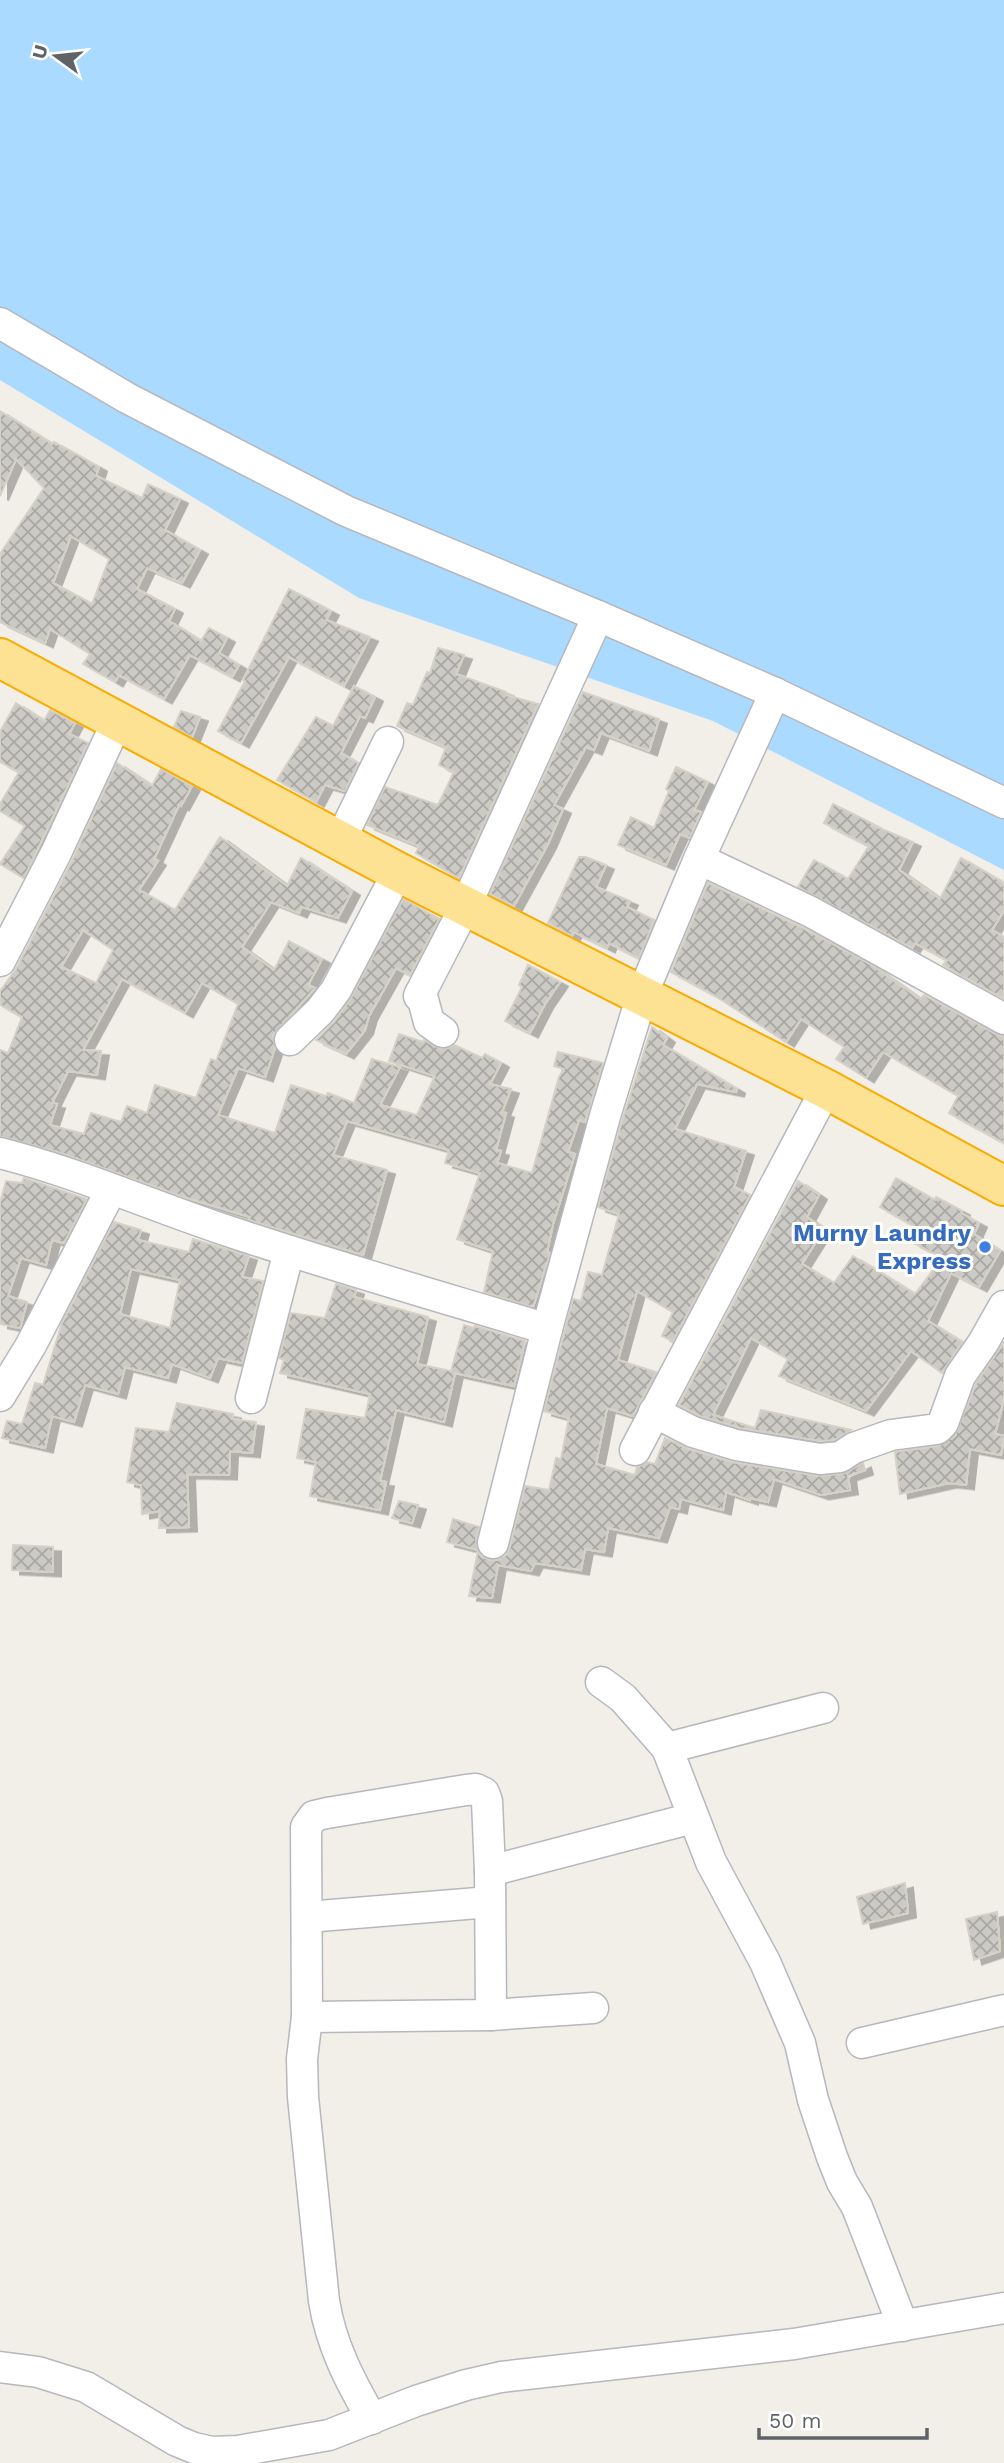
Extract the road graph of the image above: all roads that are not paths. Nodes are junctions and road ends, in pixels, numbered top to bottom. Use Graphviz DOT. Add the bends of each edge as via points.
graph roads {
  1 [pos="0,323"];
  2 [pos="598,616"];
  3 [pos="0,658"];
  4 [pos="775,693"];
  5 [pos="117,722"];
  6 [pos="388,742"];
  7 [pos="1004,803"];
  8 [pos="340,841"];
  9 [pos="699,859"];
  10 [pos="398,872"];
  11 [pos="466,907"];
  12 [pos="0,961"];
  13 [pos="642,995"];
  14 [pos="1004,1019"];
  15 [pos="443,1032"];
  16 [pos="290,1040"];
  17 [pos="825,1088"];
  18 [pos="0,1153"];
  19 [pos="1004,1186"];
  20 [pos="111,1190"];
  21 [pos="289,1251"];
  22 [pos="1004,1306"];
  23 [pos="547,1329"];
  24 [pos="0,1396"];
  25 [pos="251,1398"];
  26 [pos="654,1412"];
  27 [pos="635,1450"];
  28 [pos="493,1544"];
  29 [pos="601,1682"];
  30 [pos="823,1708"];
  31 [pos="667,1748"];
  32 [pos="693,1818"];
  33 [pos="490,1871"];
  34 [pos="490,1902"];
  35 [pos="307,1917"];
  36 [pos="593,2008"];
  37 [pos="1004,2010"];
  38 [pos="491,2015"];
  39 [pos="307,2017"];
  40 [pos="862,2043"];
  41 [pos="1004,2308"];
  42 [pos="903,2326"];
  43 [pos="0,2367"];
  44 [pos="372,2419"];
  1 -- 2 [label="street" via="127,398 345,511"];
  2 -- 4 [label="street"];
  2 -- 11 [label="street"];
  3 -- 5 [label="highway"];
  4 -- 7 [label="street"];
  4 -- 9 [label="street"];
  5 -- 8 [label="highway"];
  5 -- 12 [label="street"];
  6 -- 8 [label="street"];
  8 -- 10 [label="highway"];
  9 -- 13 [label="street"];
  9 -- 14 [label="street" via="811,912"];
  10 -- 11 [label="highway"];
  10 -- 16 [label="street" via="336,990"];
  11 -- 13 [label="highway"];
  11 -- 15 [label="street" via="420,994 429,1022"];
  13 -- 17 [label="highway"];
  13 -- 23 [label="street"];
  17 -- 19 [label="highway"];
  17 -- 26 [label="street"];
  18 -- 20 [label="street"];
  20 -- 21 [label="street"];
  20 -- 24 [label="street"];
  21 -- 23 [label="street"];
  21 -- 25 [label="street"];
  22 -- 26 [label="street" via="960,1376 937,1429 891,1435 840,1457 820,1459 736,1445 693,1432"];
  23 -- 28 [label="street"];
  26 -- 27 [label="street"];
  29 -- 31 [label="street" via="623,1698"];
  30 -- 31 [label="street"];
  31 -- 32 [label="street"];
  32 -- 33 [label="street"];
  32 -- 42 [label="street" via="710,1862 785,2006 832,2157 857,2207"];
  33 -- 34 [label="street"];
  33 -- 35 [label="street" via="487,1801 476,1789 314,1816 306,1827 304,1842"];
  34 -- 35 [label="street"];
  34 -- 38 [label="street"];
  35 -- 39 [label="street"];
  36 -- 38 [label="street"];
  37 -- 40 [label="street"];
  38 -- 39 [label="street"];
  39 -- 44 [label="street" via="303,2097 328,2327 349,2381"];
  41 -- 42 [label="street"];
  42 -- 44 [label="street" via="700,2356 500,2377"];
  43 -- 44 [label="street" via="38,2372 86,2387 177,2441 212,2452 310,2439"];
}
